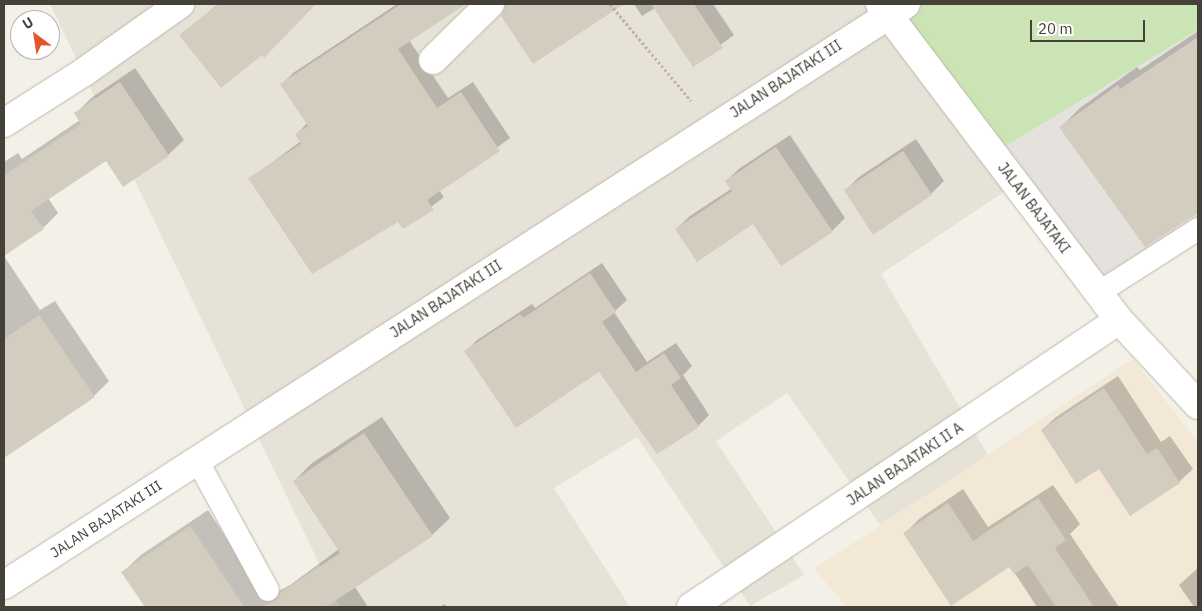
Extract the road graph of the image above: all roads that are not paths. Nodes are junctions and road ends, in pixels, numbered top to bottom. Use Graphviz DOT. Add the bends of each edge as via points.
graph roads {
  1 [pos="180,4"];
  2 [pos="490,4"];
  3 [pos="892,7"];
  4 [pos="433,60"];
  5 [pos="4,123"];
  6 [pos="1198,229"];
  7 [pos="1098,293"];
  8 [pos="1119,320"];
  9 [pos="1198,405"];
  10 [pos="197,460"];
  11 [pos="4,585"];
  12 [pos="268,590"];
  13 [pos="691,607"];
  1 -- 5 [label="street" via="84,72"];
  2 -- 4 [label="street"];
  3 -- 7 [label="street, JALAN BAJATAKI"];
  3 -- 10 [label="street, JALAN BAJATAKI III"];
  6 -- 7 [label="lane"];
  7 -- 8 [label="street, JALAN BAJATAKI"];
  8 -- 9 [label="street, JALAN BAJATAKI"];
  8 -- 13 [label="street, JALAN BAJATAKI II A"];
  10 -- 11 [label="street, JALAN BAJATAKI III"];
  10 -- 12 [label="lane"];
}
